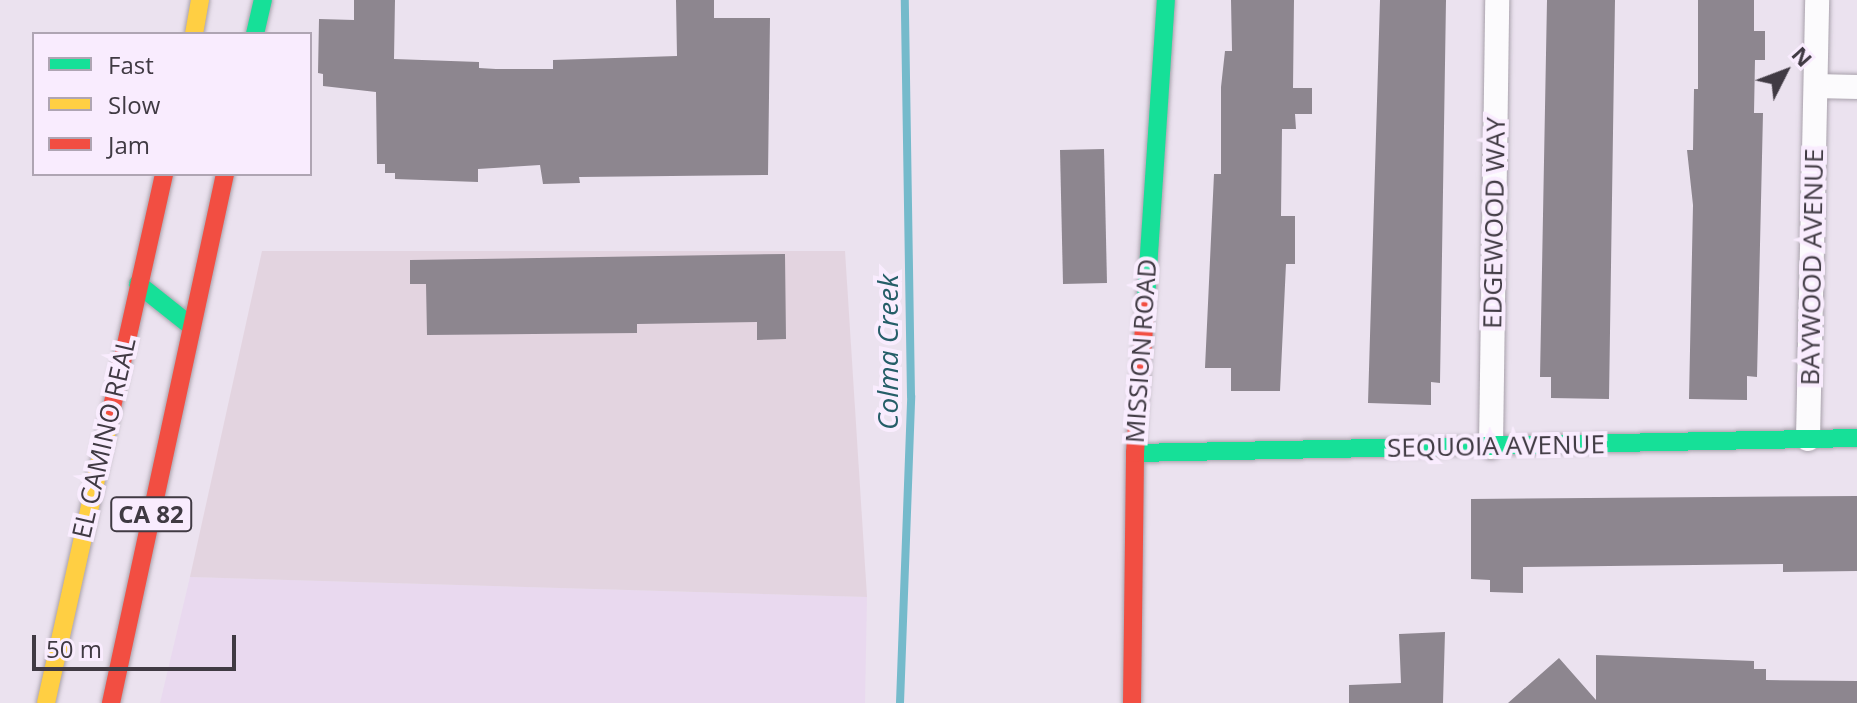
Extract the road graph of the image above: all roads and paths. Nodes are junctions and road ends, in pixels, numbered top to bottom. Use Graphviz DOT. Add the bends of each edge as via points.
graph roads {
  1 [pos="200,0"];
  2 [pos="263,0"];
  3 [pos="1166,0"];
  4 [pos="1497,0"];
  5 [pos="1817,0"];
  6 [pos="194,32"];
  7 [pos="255,32"];
  8 [pos="1816,86"];
  9 [pos="1857,87"];
  10 [pos="164,176"];
  11 [pos="225,176"];
  12 [pos="138,284"];
  13 [pos="191,326"];
  14 [pos="1857,438"];
  15 [pos="1808,439"];
  16 [pos="1491,447"];
  17 [pos="1135,453"];
  18 [pos="46,703"];
  19 [pos="111,703"];
  20 [pos="1132,703"];
  1 -- 6 [label="main road"];
  2 -- 7 [label="main road"];
  3 -- 17 [label="main road, MISSION ROAD"];
  4 -- 16 [label="street, EDGEWOOD WAY"];
  5 -- 8 [label="street, BAYWOOD AVENUE"];
  8 -- 9 [label="street"];
  8 -- 15 [label="street, BAYWOOD AVENUE"];
  10 -- 12 [label="main road, EL CAMINO REAL / CA 82"];
  11 -- 13 [label="main road, CA 82"];
  12 -- 13 [label="main road"];
  12 -- 18 [label="main road, EL CAMINO REAL / CA 82"];
  13 -- 19 [label="main road, CA 82"];
  14 -- 15 [label="main road, SEQUOIA AVENUE"];
  15 -- 16 [label="main road, SEQUOIA AVENUE"];
  16 -- 17 [label="main road, SEQUOIA AVENUE"];
  17 -- 20 [label="main road, MISSION ROAD"];
}
